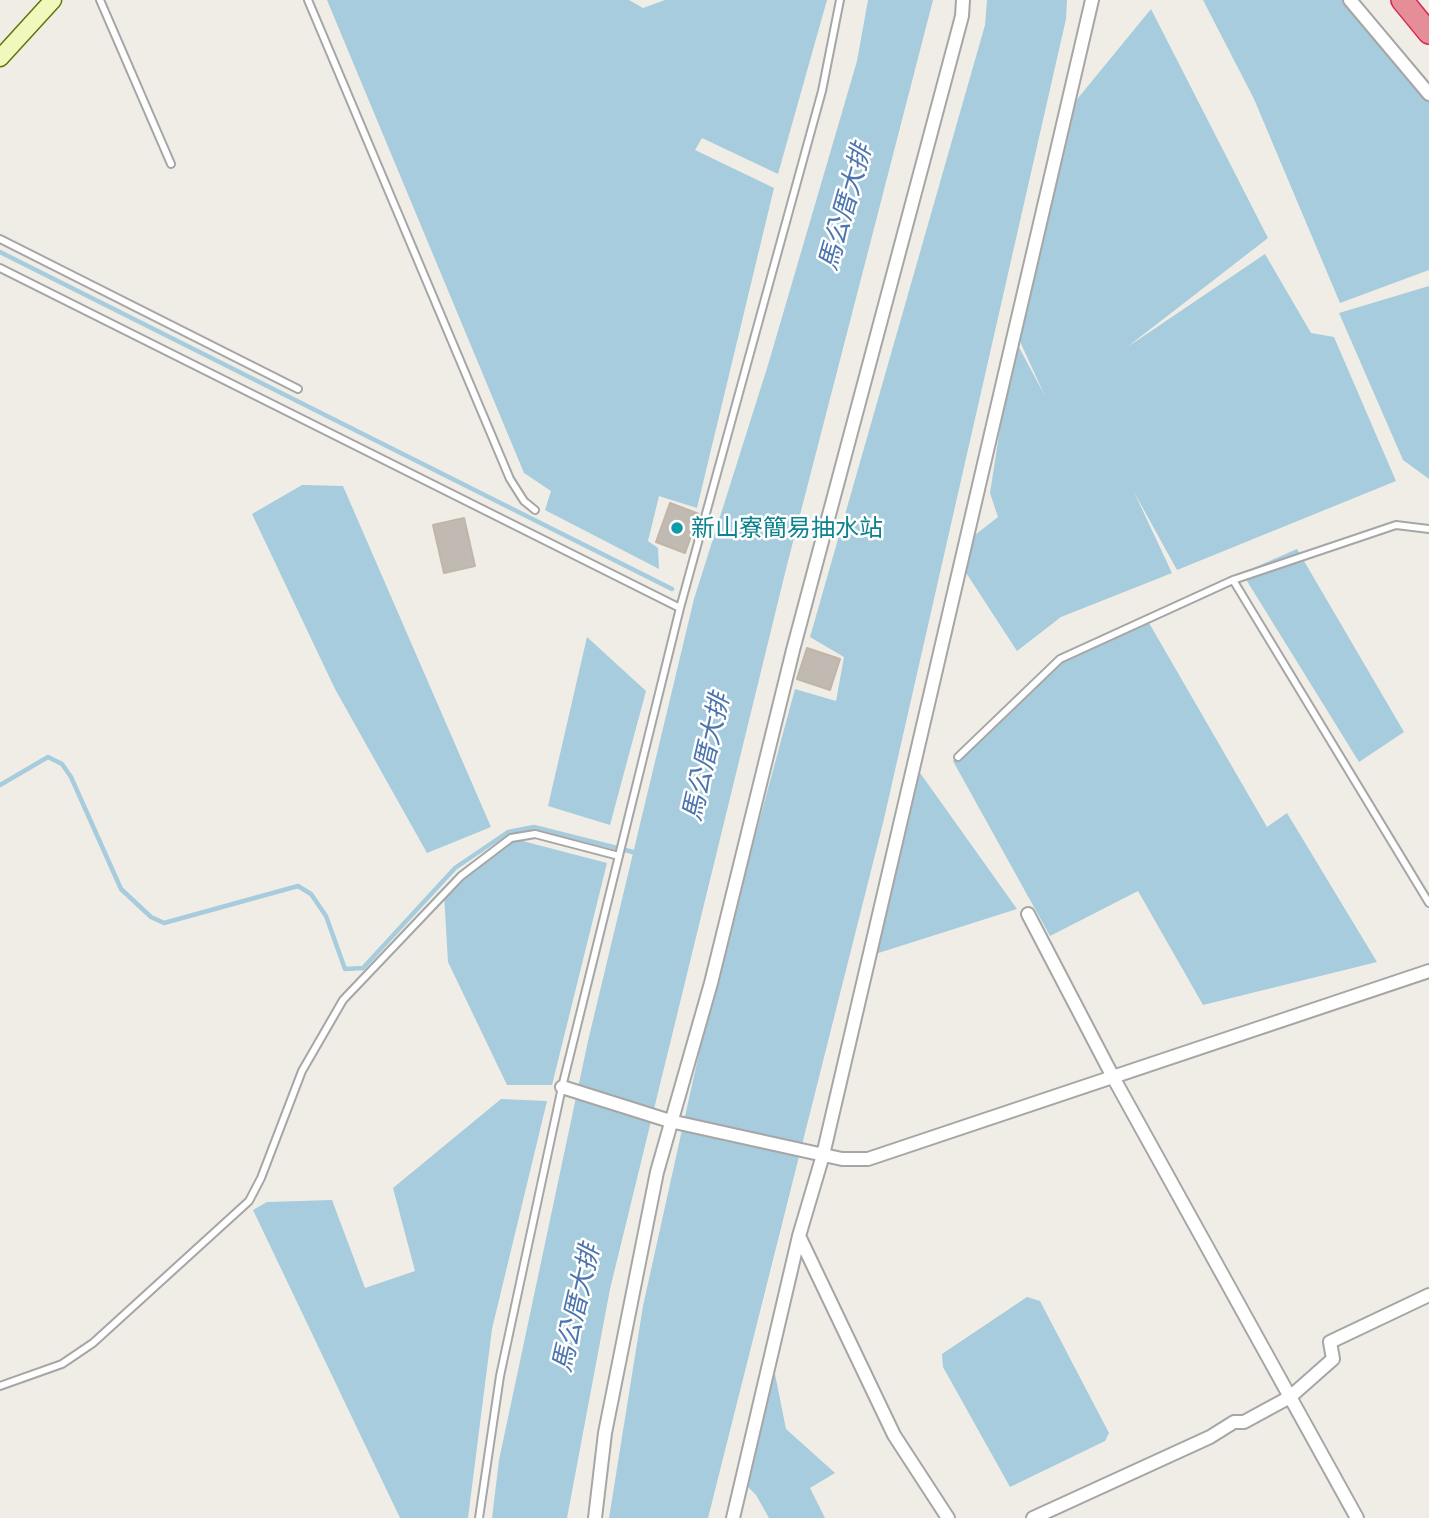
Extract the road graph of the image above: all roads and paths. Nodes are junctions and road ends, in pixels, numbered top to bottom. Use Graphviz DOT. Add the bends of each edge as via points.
graph roads {
  1 [pos="52,0"];
  2 [pos="100,0"];
  3 [pos="308,0"];
  4 [pos="840,0"];
  5 [pos="963,0"];
  6 [pos="1093,0"];
  7 [pos="1350,0"];
  8 [pos="1402,0"];
  9 [pos="1429,33"];
  10 [pos="0,58"];
  11 [pos="1429,94"];
  12 [pos="171,164"];
  13 [pos="0,239"];
  14 [pos="0,268"];
  15 [pos="298,388"];
  16 [pos="535,510"];
  17 [pos="1429,529"];
  18 [pos="1233,580"];
  19 [pos="680,608"];
  20 [pos="958,757"];
  21 [pos="619,855"];
  22 [pos="1429,903"];
  23 [pos="1028,914"];
  24 [pos="1429,971"];
  25 [pos="1112,1077"];
  26 [pos="562,1087"];
  27 [pos="670,1121"];
  28 [pos="824,1155"];
  29 [pos="799,1236"];
  30 [pos="1429,1296"];
  31 [pos="0,1386"];
  32 [pos="1290,1397"];
  33 [pos="480,1518"];
  34 [pos="595,1518"];
  35 [pos="733,1518"];
  36 [pos="948,1518"];
  37 [pos="1033,1518"];
  38 [pos="1357,1518"];
  1 -- 10 [label="main road"];
  2 -- 12 [label="lane"];
  3 -- 16 [label="lane" via="510,479"];
  4 -- 19 [label="lane" via="821,91"];
  5 -- 27 [label="street" via="711,983"];
  6 -- 28 [label="street"];
  7 -- 11 [label="street"];
  8 -- 9 [label="highway"];
  13 -- 15 [label="lane"];
  14 -- 19 [label="lane"];
  17 -- 18 [label="lane" via="1396,525"];
  18 -- 20 [label="lane" via="1060,659"];
  18 -- 22 [label="lane"];
  19 -- 21 [label="lane"];
  21 -- 26 [label="lane"];
  21 -- 31 [label="lane" via="535,834 511,838 461,876 343,1000 302,1071 249,1201 93,1343 62,1364"];
  23 -- 25 [label="street"];
  24 -- 25 [label="street"];
  25 -- 28 [label="street" via="868,1158"];
  25 -- 32 [label="street"];
  26 -- 27 [label="street"];
  26 -- 33 [label="lane" via="500,1376"];
  27 -- 28 [label="street"];
  27 -- 34 [label="street" via="605,1433"];
  28 -- 29 [label="street"];
  29 -- 35 [label="street"];
  29 -- 36 [label="street" via="894,1435"];
  30 -- 32 [label="street" via="1330,1342 1334,1359"];
  32 -- 37 [label="street"];
  32 -- 38 [label="street"];
}
